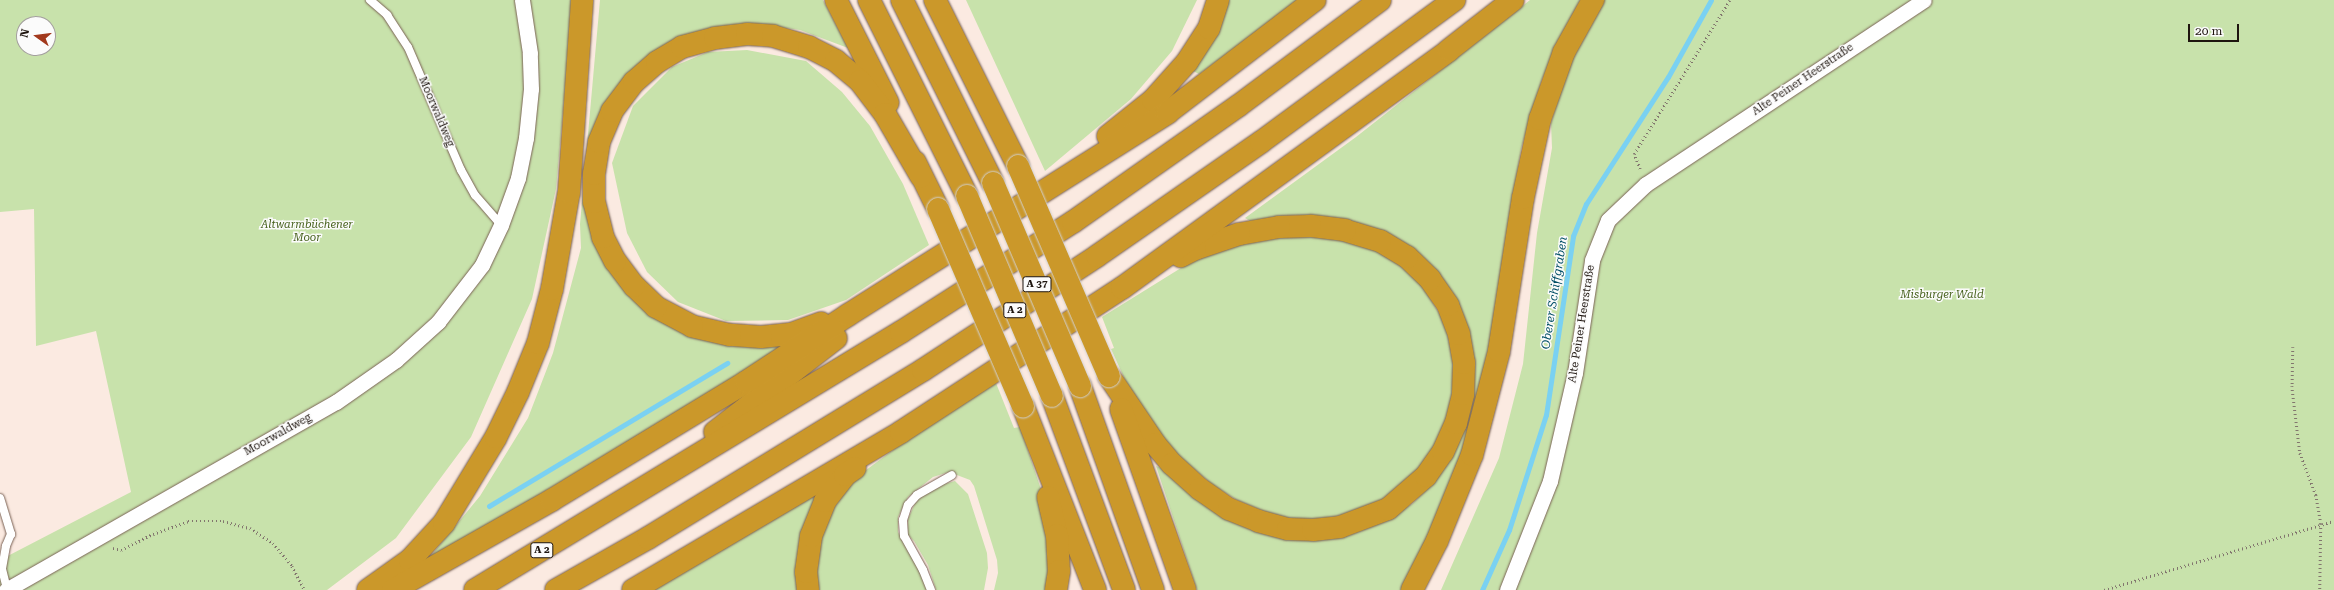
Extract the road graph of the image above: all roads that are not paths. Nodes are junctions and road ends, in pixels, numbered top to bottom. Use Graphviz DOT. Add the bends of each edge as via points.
graph roads {
  1 [pos="370,0"];
  2 [pos="522,0"];
  3 [pos="582,0"];
  4 [pos="836,0"];
  5 [pos="869,0"];
  6 [pos="902,0"];
  7 [pos="1218,0"];
  8 [pos="1315,0"];
  9 [pos="1380,0"];
  10 [pos="1454,0"];
  11 [pos="1514,0"];
  12 [pos="1593,0"];
  13 [pos="1924,0"];
  14 [pos="936,1"];
  15 [pos="922,176"];
  16 [pos="1050,186"];
  17 [pos="501,225"];
  18 [pos="944,254"];
  19 [pos="1122,288"];
  20 [pos="848,315"];
  21 [pos="1109,376"];
  22 [pos="901,432"];
  23 [pos="1034,434"];
  24 [pos="952,475"];
  25 [pos="0,498"];
  26 [pos="610,510"];
  27 [pos="7,590"];
  28 [pos="368,590"];
  29 [pos="393,590"];
  30 [pos="475,590"];
  31 [pos="556,590"];
  32 [pos="633,590"];
  33 [pos="808,590"];
  34 [pos="931,590"];
  35 [pos="1056,590"];
  36 [pos="1094,590"];
  37 [pos="1124,590"];
  38 [pos="1153,590"];
  39 [pos="1185,590"];
  40 [pos="1412,590"];
  41 [pos="1507,590"];
  1 -- 17 [label="lane, Moorwaldweg" via="388,15 408,47 461,170 475,195"];
  2 -- 17 [label="street, Moorwaldweg" via="530,53 531,89 521,165"];
  3 -- 28 [label="highway" via="569,192 552,289 538,343 496,437 444,523 410,560"];
  4 -- 15 [label="highway" via="869,61"];
  5 -- 37 [label="highway, A 37, bridge" via="967,196 1052,396"];
  6 -- 38 [label="highway, A 37, bridge" via="994,183 1080,386"];
  7 -- 16 [label="highway" via="1209,28 1187,62 1153,100"];
  8 -- 16 [label="highway" via="1168,113"];
  9 -- 26 [label="highway, A 2" via="1238,106 1073,222 901,332"];
  10 -- 31 [label="highway, A 2" via="1261,142 1077,270 923,370 648,538"];
  11 -- 19 [label="highway"];
  12 -- 40 [label="highway" via="1564,52 1540,118 1523,198 1499,351 1474,448 1437,541"];
  13 -- 41 [label="street, Alte Peiner Heerstraße" via="1646,184 1608,220 1592,260 1575,373 1550,481"];
  14 -- 21 [label="highway, bridge" via="1018,166"];
  15 -- 20 [label="highway" via="885,114 860,81 836,61 809,47 774,36 746,34 714,38 682,47 657,62 634,82 612,111 599,142 594,174 594,202 603,237 615,261 634,286 656,307 692,326 730,335 760,337 790,334"];
  15 -- 23 [label="highway, bridge"];
  16 -- 18 [label="highway"];
  17 -- 27 [label="street, Moorwaldweg" via="482,265 438,322 396,360 336,402"];
  18 -- 20 [label="highway"];
  18 -- 26 [label="highway"];
  19 -- 21 [label="highway" via="1195,249 1239,234 1279,227 1310,226 1345,230 1380,241 1407,257 1430,278 1448,305 1459,334 1464,363 1463,394 1456,423 1443,452 1426,476 1388,509 1340,527 1288,529 1258,521 1229,509 1200,489 1172,464 1155,444"];
  19 -- 22 [label="highway"];
  20 -- 29 [label="highway" via="746,382 612,463"];
  21 -- 39 [label="highway"];
  22 -- 32 [label="highway"];
  22 -- 33 [label="highway" via="845,475 825,501 811,536 806,572"];
  23 -- 35 [label="highway" via="1057,536 1059,571"];
  23 -- 36 [label="highway"];
  24 -- 34 [label="lane" via="917,495 908,505 903,520 904,536"];
  25 -- 27 [label="lane" via="11,534 2,569"];
  26 -- 30 [label="highway, A 2"];
}
